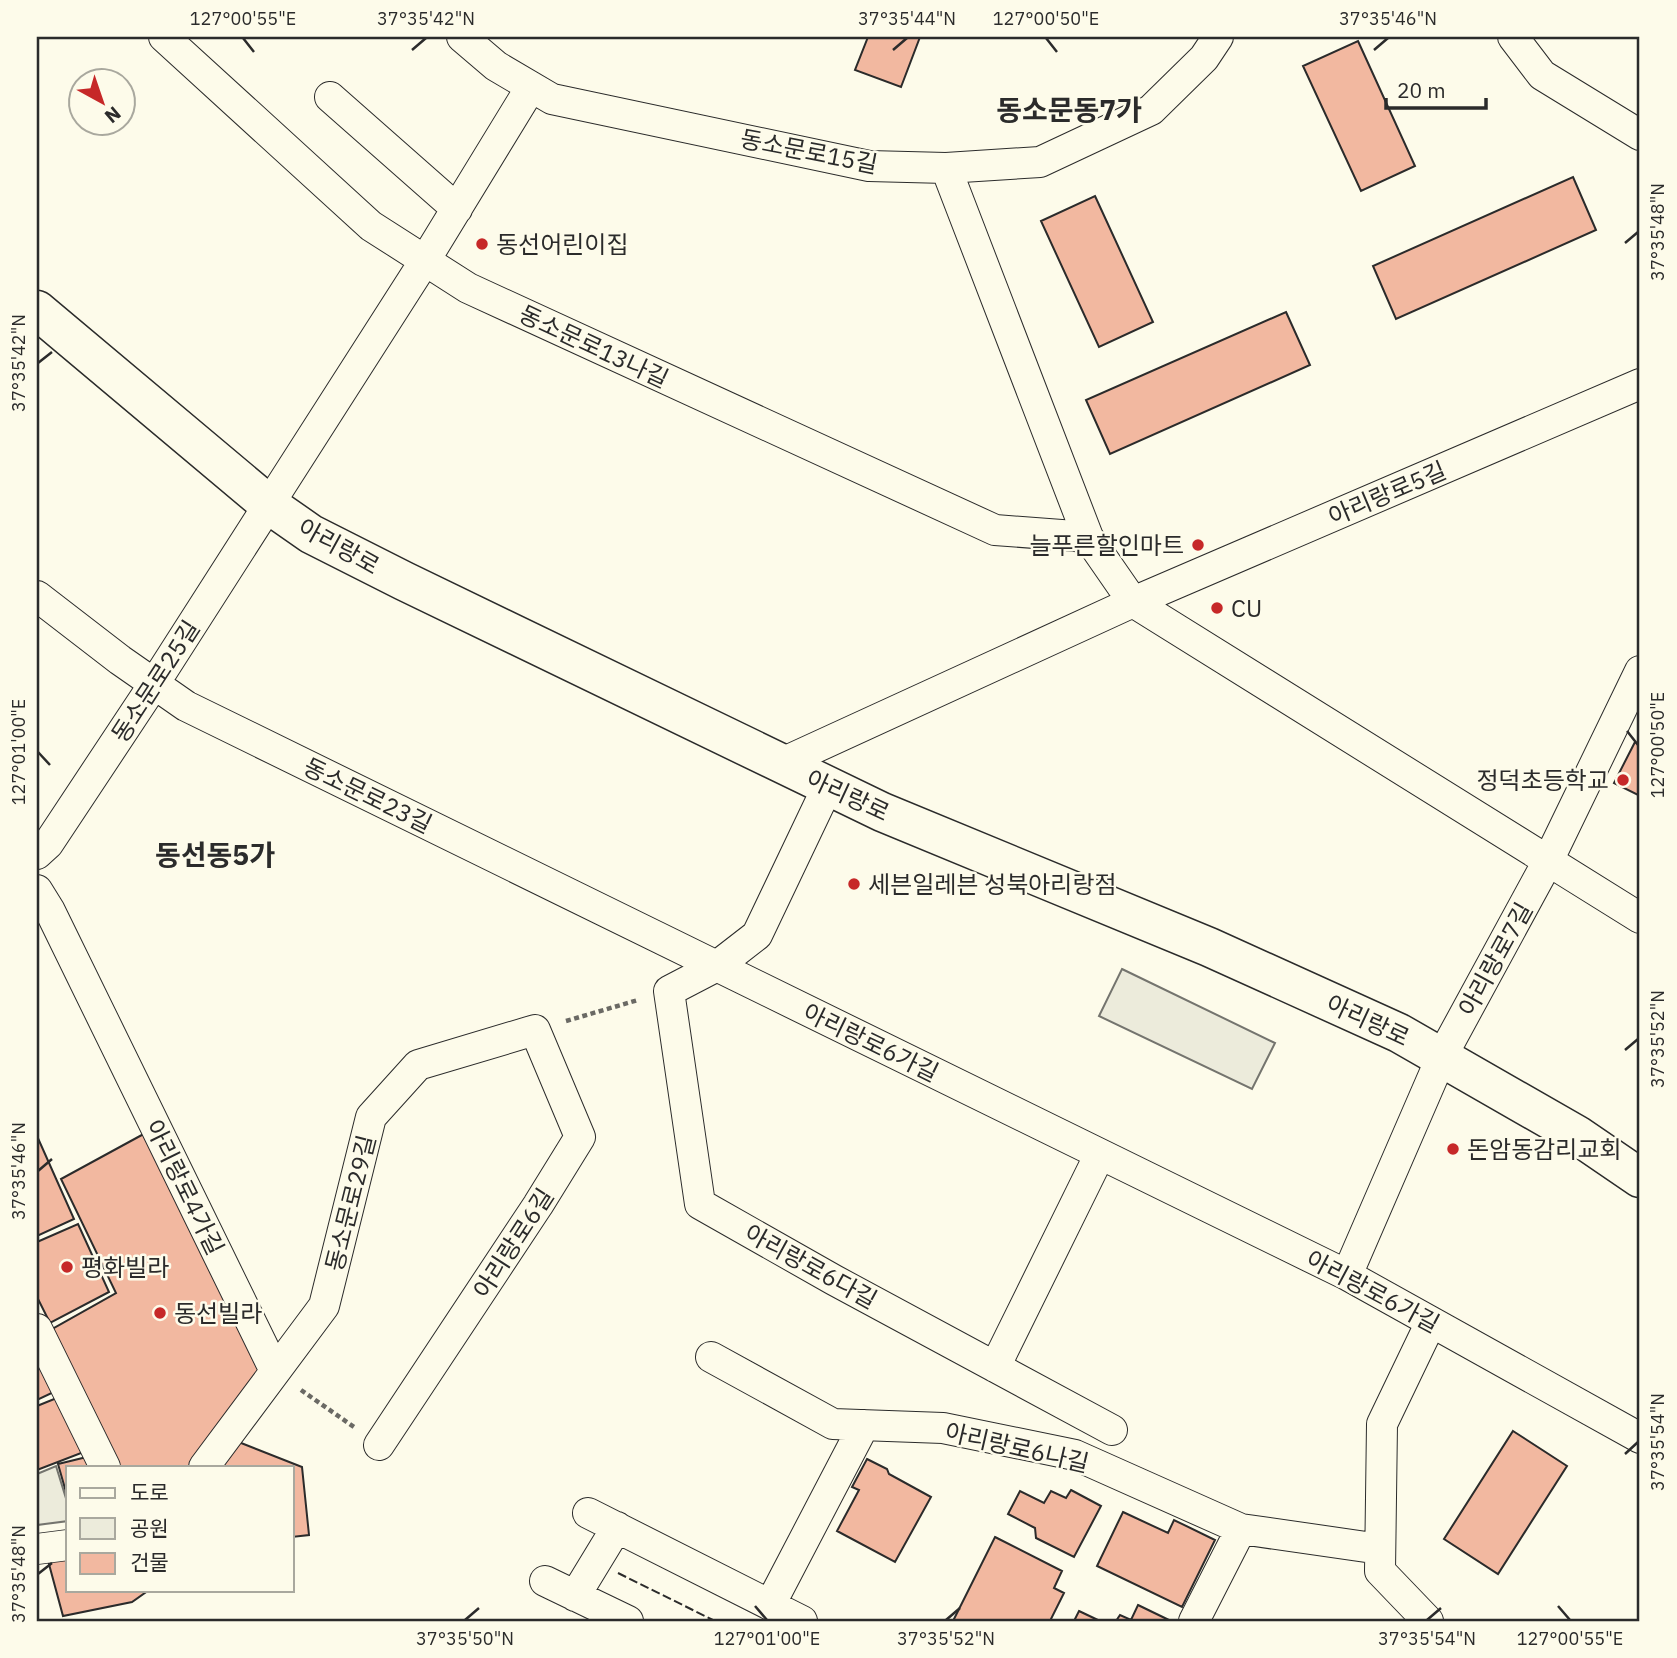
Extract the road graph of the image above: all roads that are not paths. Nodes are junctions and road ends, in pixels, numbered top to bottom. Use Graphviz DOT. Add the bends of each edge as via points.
graph roads {
  1 [pos="164,37"];
  2 [pos="463,37"];
  3 [pos="1218,37"];
  4 [pos="1513,37"];
  5 [pos="531,87"];
  6 [pos="330,97"];
  7 [pos="1640,135"];
  8 [pos="946,168"];
  9 [pos="457,209"];
  10 [pos="424,262"];
  11 [pos="37,310"];
  12 [pos="1640,384"];
  13 [pos="268,504"];
  14 [pos="1088,537"];
  15 [pos="37,596"];
  16 [pos="1133,602"];
  17 [pos="1640,671"];
  18 [pos="154,684"];
  19 [pos="782,763"];
  20 [pos="828,786"];
  21 [pos="37,854"];
  22 [pos="1548,861"];
  23 [pos="37,890"];
  24 [pos="1640,918"];
  25 [pos="717,966"];
  26 [pos="535,1030"];
  27 [pos="1442,1056"];
  28 [pos="1100,1154"];
  29 [pos="1640,1178"];
  30 [pos="1348,1275"];
  31 [pos="1431,1322"];
  32 [pos="37,1329"];
  33 [pos="711,1357"];
  34 [pos="995,1367"];
  35 [pos="275,1371"];
  36 [pos="864,1425"];
  37 [pos="1112,1430"];
  38 [pos="1640,1438"];
  39 [pos="379,1445"];
  40 [pos="105,1466"];
  41 [pos="205,1466"];
  42 [pos="588,1513"];
  43 [pos="617,1527"];
  44 [pos="1241,1529"];
  45 [pos="66,1545"];
  46 [pos="37,1549"];
  47 [pos="1380,1549"];
  48 [pos="545,1581"];
  49 [pos="575,1596"];
  50 [pos="770,1605"];
  51 [pos="628,1621"];
  52 [pos="802,1621"];
  53 [pos="1194,1621"];
  54 [pos="1428,1621"];
  1 -- 10 [label="street, 동소문로13나길" via="372,226"];
  2 -- 5 [label="street, 동소문로15길" via="496,66"];
  3 -- 8 [label="street, 동소문로15길" via="1152,110 1040,162"];
  4 -- 7 [label="street" via="1542,75"];
  5 -- 8 [label="street, 동소문로15길" via="552,99 869,166"];
  5 -- 9 [label="street"];
  6 -- 9 [label="street"];
  8 -- 14 [label="street"];
  9 -- 10 [label="street"];
  10 -- 13 [label="street"];
  10 -- 14 [label="street, 동소문로13나길" via="468,288 995,530"];
  11 -- 13 [label="main road, 아리랑로"];
  12 -- 16 [label="street, 아리랑로5길"];
  13 -- 18 [label="street, 동소문로25길"];
  13 -- 19 [label="main road, 아리랑로" via="311,534 404,581"];
  14 -- 16 [label="street"];
  15 -- 18 [label="street, 동소문로23길"];
  16 -- 19 [label="street, 아리랑로5길"];
  16 -- 22 [label="street"];
  17 -- 22 [label="street, 아리랑로7길"];
  18 -- 21 [label="street, 동소문로25길"];
  18 -- 25 [label="street, 동소문로23길" via="186,706"];
  19 -- 20 [label="main road, 아리랑로"];
  20 -- 25 [label="street" via="757,935"];
  20 -- 27 [label="main road, 아리랑로" via="1221,953"];
  22 -- 24 [label="street"];
  22 -- 27 [label="street, 아리랑로7길"];
  23 -- 35 [label="street, 아리랑로4가길"];
  25 -- 28 [label="street, 아리랑로6가길"];
  25 -- 34 [label="street, 아리랑로6다길" via="669,990 700,1204"];
  26 -- 35 [label="street, 동소문로29길" via="418,1065 371,1117 324,1306"];
  26 -- 39 [label="street, 아리랑로6길" via="580,1137"];
  27 -- 29 [label="main road, 아리랑로" via="1577,1135"];
  27 -- 30 [label="street"];
  28 -- 30 [label="street, 아리랑로6가길"];
  28 -- 34 [label="street"];
  30 -- 31 [label="street, 아리랑로6가길"];
  31 -- 38 [label="street, 아리랑로6가길"];
  31 -- 47 [label="street" via="1381,1424"];
  32 -- 40 [label="street"];
  33 -- 36 [label="street, 아리랑로6나길" via="833,1424"];
  34 -- 37 [label="street, 아리랑로6다길"];
  35 -- 41 [label="street, 동소문로29길"];
  36 -- 44 [label="street, 아리랑로6나길" via="943,1428 1075,1455"];
  36 -- 50 [label="street"];
  42 -- 43 [label="street"];
  43 -- 49 [label="street"];
  43 -- 50 [label="street"];
  44 -- 47 [label="street, 아리랑로6나길"];
  44 -- 53 [label="street"];
  45 -- 46 [label="street"];
  47 -- 54 [label="street" via="1380,1571"];
  48 -- 49 [label="street"];
  49 -- 51 [label="street"];
  50 -- 52 [label="street"];
}
